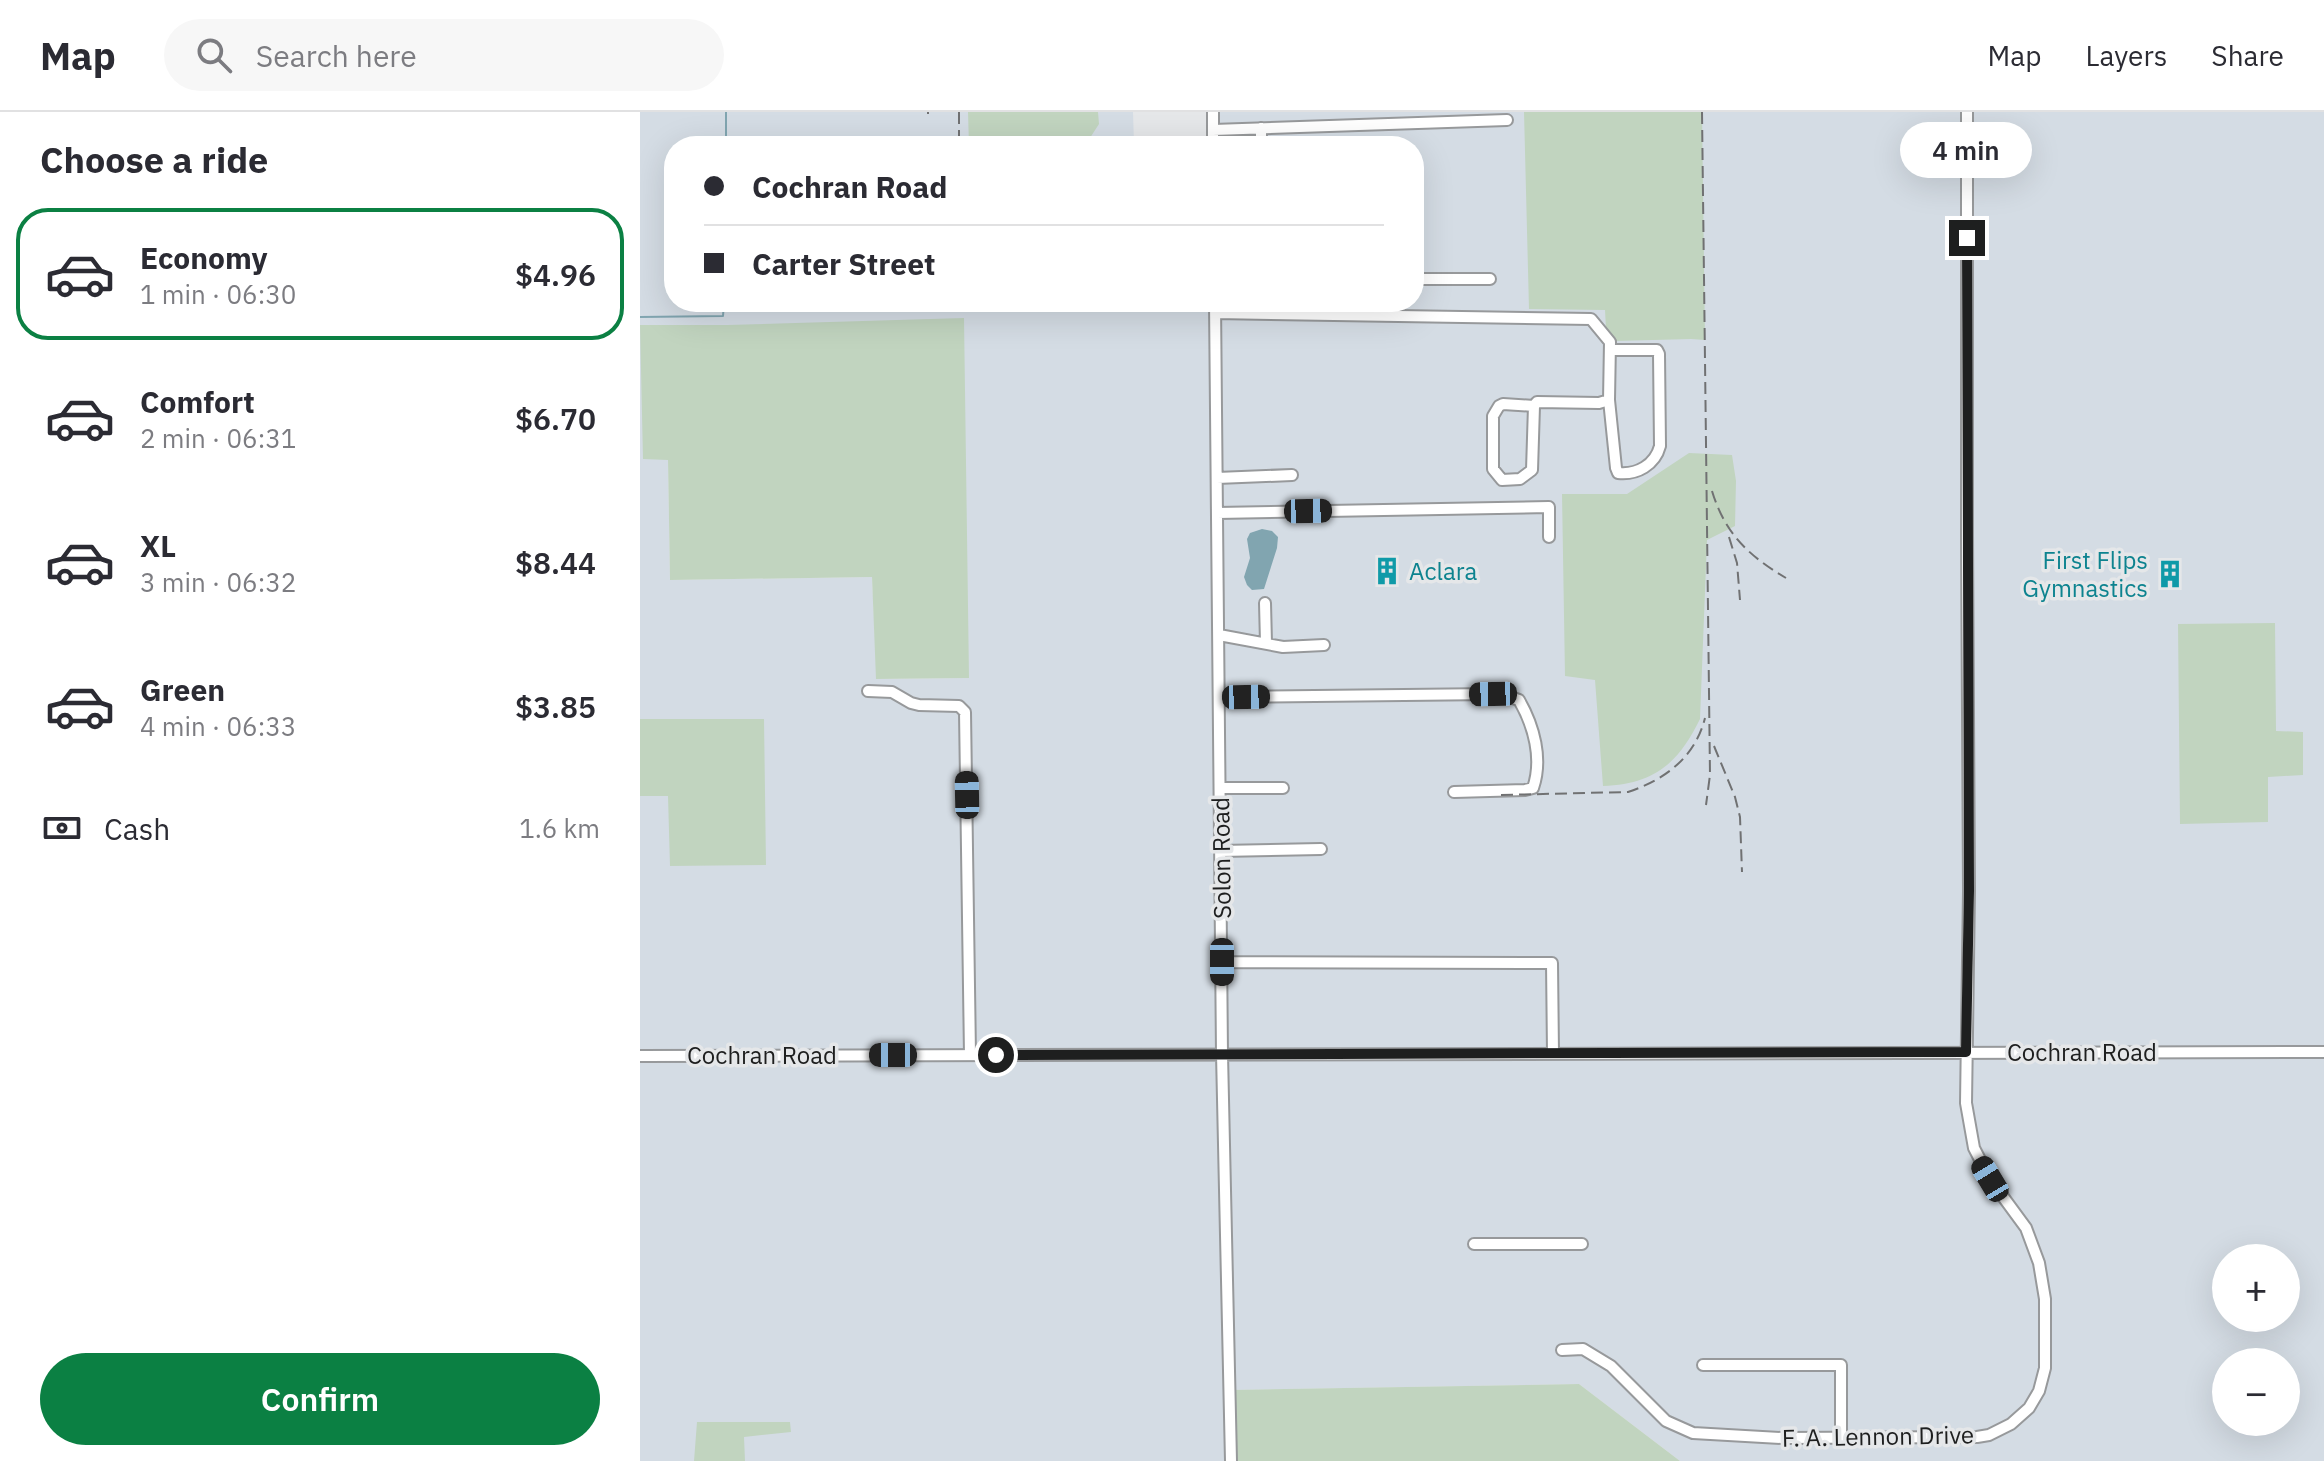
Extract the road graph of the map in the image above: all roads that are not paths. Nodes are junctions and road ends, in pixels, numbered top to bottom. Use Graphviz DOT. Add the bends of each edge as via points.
graph roads {
  1 [pos="1213,112"];
  2 [pos="1967,112"];
  3 [pos="1507,120"];
  4 [pos="1261,128"];
  5 [pos="1213,130"];
  6 [pos="1213,136"];
  7 [pos="1261,136"];
  8 [pos="1424,279"];
  9 [pos="1490,279"];
  10 [pos="1215,312"];
  11 [pos="1372,312"];
  12 [pos="1610,350"];
  13 [pos="1609,400"];
  14 [pos="1534,406"];
  15 [pos="1292,475"];
  16 [pos="1217,478"];
  17 [pos="1217,513"];
  18 [pos="1549,537"];
  19 [pos="1265,603"];
  20 [pos="1219,635"];
  21 [pos="1266,643"];
  22 [pos="1324,645"];
  23 [pos="868,691"];
  24 [pos="1219,697"];
  25 [pos="1220,788"];
  26 [pos="1283,788"];
  27 [pos="1454,792"];
  28 [pos="1321,849"];
  29 [pos="1220,851"];
  30 [pos="1222,962"];
  31 [pos="1966,1052"];
  32 [pos="2324,1052"];
  33 [pos="1553,1053"];
  34 [pos="1222,1054"];
  35 [pos="970,1055"];
  36 [pos="640,1056"];
  37 [pos="1474,1244"];
  38 [pos="1582,1244"];
  39 [pos="1562,1350"];
  40 [pos="1703,1365"];
  41 [pos="1841,1438"];
  42 [pos="1231,1461"];
  1 -- 5 [label="street"];
  2 -- 31 [label="street, F. A. Lennon Drive"];
  3 -- 4 [label="street"];
  4 -- 5 [label="street"];
  4 -- 7 [label="street"];
  5 -- 6 [label="street"];
  8 -- 9 [label="street"];
  10 -- 16 [label="street, Solon Road"];
  11 -- 12 [label="street" via="1591,319 1610,342"];
  12 -- 13 [label="street"];
  12 -- 13 [label="street" via="1659,354 1660,446 1657,458 1646,467 1618,473"];
  13 -- 14 [label="street"];
  14 -- 14 [label="street" via="1532,470 1520,479 1502,480 1493,469 1495,411 1503,404"];
  15 -- 16 [label="street"];
  16 -- 17 [label="street, Solon Road"];
  17 -- 18 [label="street" via="1549,507"];
  17 -- 20 [label="street, Solon Road"];
  19 -- 21 [label="street"];
  20 -- 21 [label="street"];
  20 -- 24 [label="street, Solon Road"];
  21 -- 22 [label="street"];
  23 -- 35 [label="street" via="892,692 919,705 959,706 965,712"];
  24 -- 25 [label="street, Solon Road"];
  24 -- 27 [label="street" via="1493,694 1519,700 1537,745 1533,788"];
  25 -- 26 [label="street"];
  25 -- 29 [label="street, Solon Road"];
  28 -- 29 [label="street"];
  29 -- 30 [label="street, Solon Road"];
  30 -- 33 [label="street" via="1552,963"];
  30 -- 34 [label="street, Solon Road"];
  31 -- 32 [label="street, Cochran Road"];
  31 -- 33 [label="street, Cochran Road"];
  31 -- 41 [label="street, F. A. Lennon Drive" via="1966,1103 1974,1148 2026,1228 2042,1275 2043,1380 2029,1408 1989,1435"];
  33 -- 34 [label="street, Cochran Road"];
  34 -- 35 [label="street, Cochran Road"];
  34 -- 42 [label="street, Solon Road"];
  35 -- 36 [label="street, Cochran Road"];
  37 -- 38 [label="street"];
  39 -- 41 [label="street, F. A. Lennon Drive" via="1583,1349 1611,1366 1666,1421 1693,1433"];
  40 -- 41 [label="street" via="1841,1365"];
}
